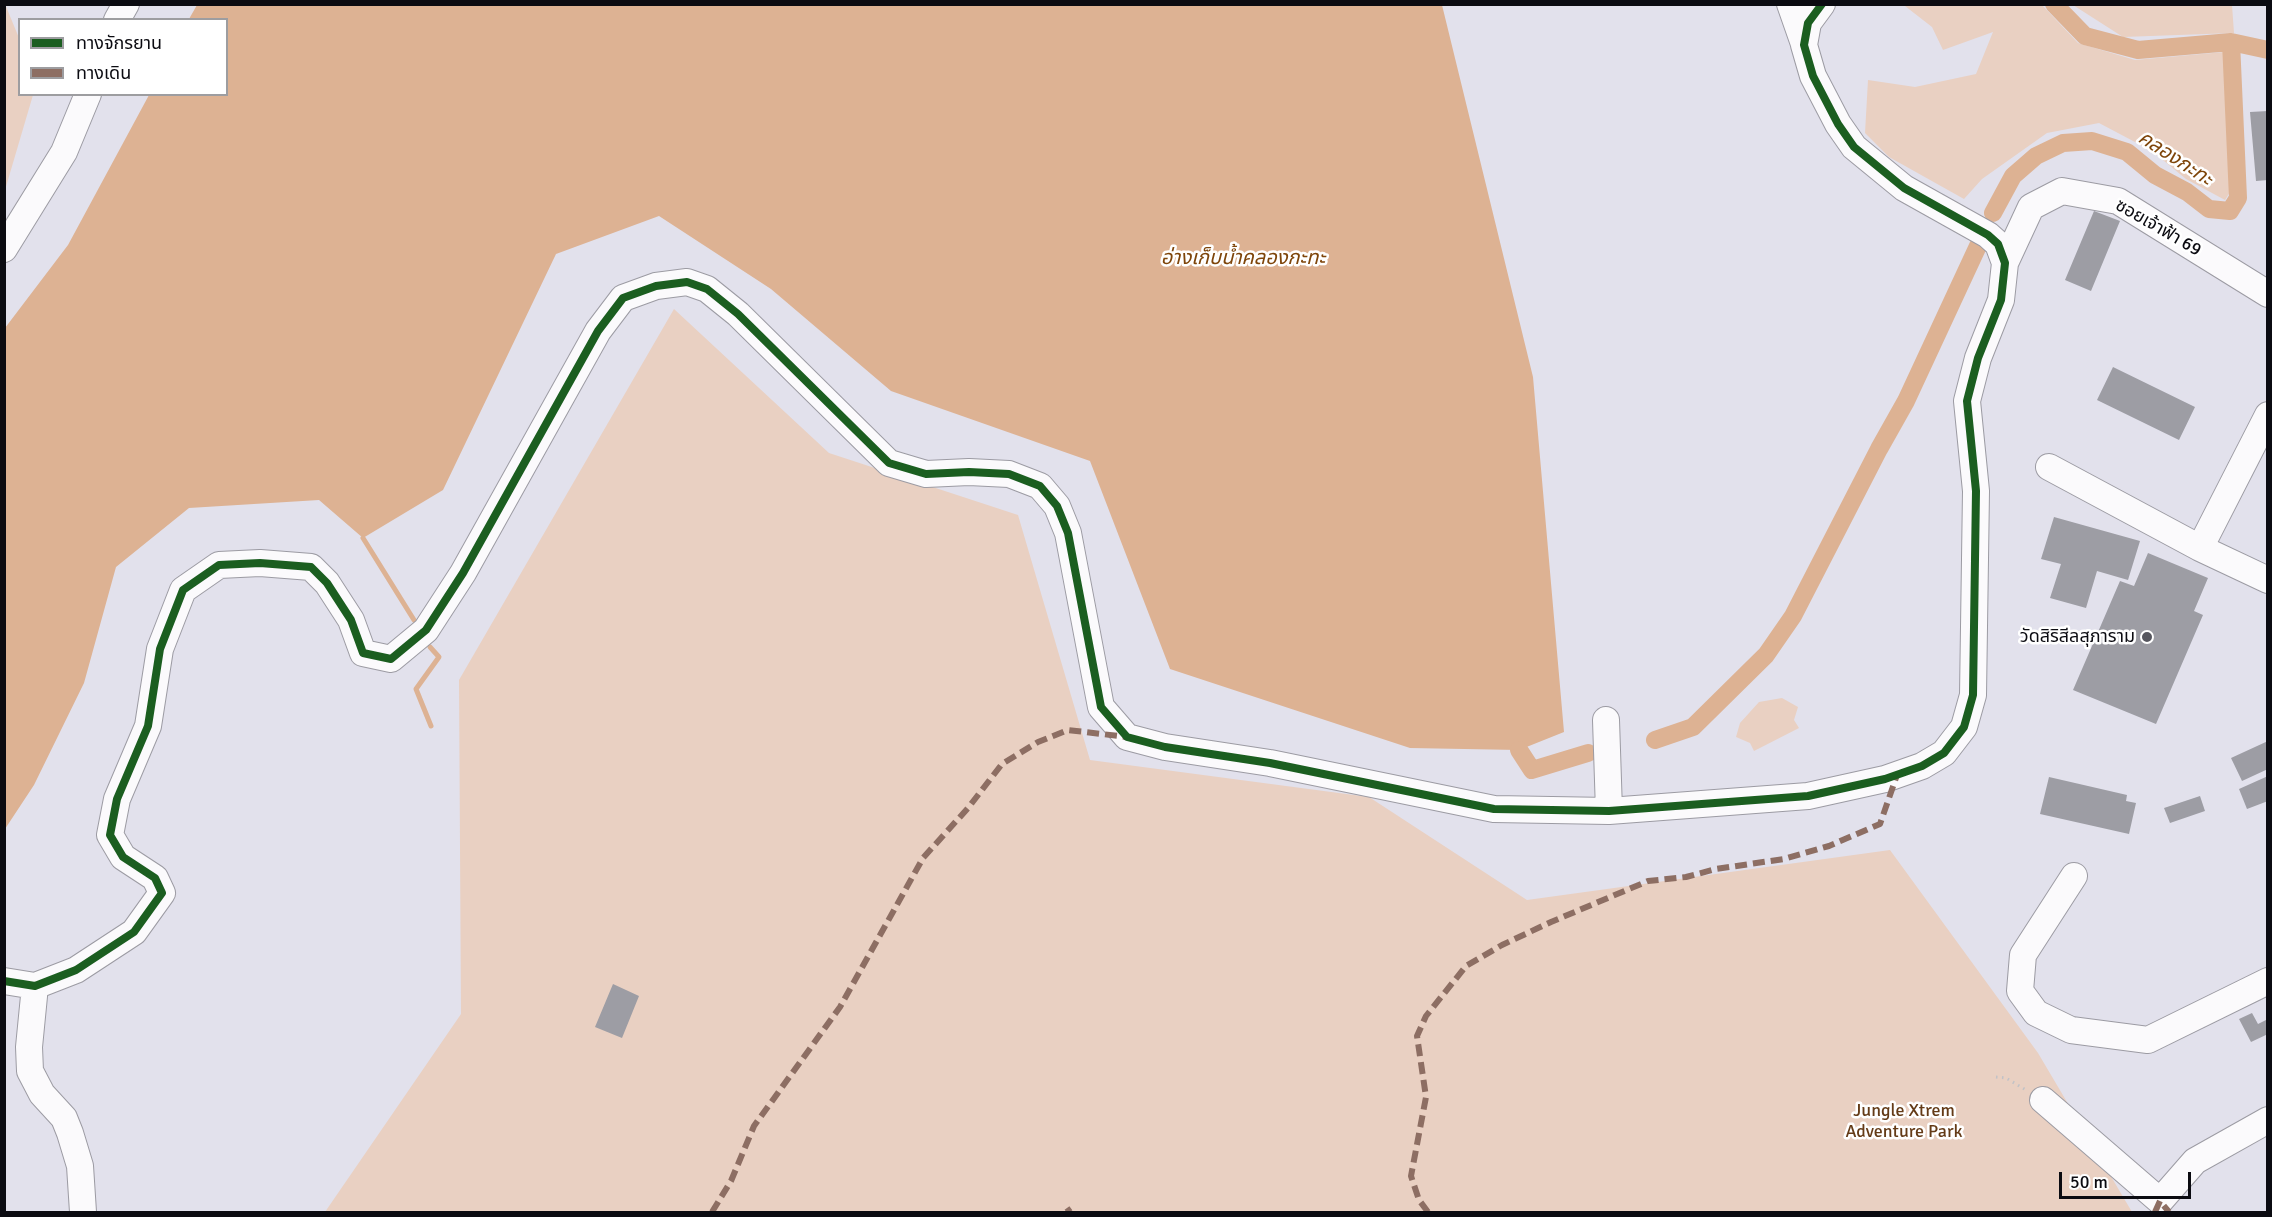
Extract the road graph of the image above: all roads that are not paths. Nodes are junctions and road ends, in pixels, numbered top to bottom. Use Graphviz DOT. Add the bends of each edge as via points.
graph roads {
  1 [pos="126,4"];
  2 [pos="1790,4"];
  3 [pos="1822,4"];
  4 [pos="118,18"];
  5 [pos="1804,45"];
  6 [pos="87,96"];
  7 [pos="4,249"];
  8 [pos="2005,263"];
  9 [pos="2268,294"];
  10 [pos="2268,415"];
  11 [pos="2049,467"];
  12 [pos="2200,548"];
  13 [pos="2268,580"];
  14 [pos="1606,720"];
  15 [pos="1609,811"];
  16 [pos="2073,876"];
  17 [pos="4,981"];
  18 [pos="2268,981"];
  19 [pos="35,986"];
  20 [pos="2043,1100"];
  21 [pos="2268,1120"];
  22 [pos="83,1212"];
  1 -- 4 [label="street"];
  2 -- 5 [label="street"];
  3 -- 5 [label="street" via="1808,23"];
  5 -- 8 [label="street" via="1813,76 1854,147 1904,188 1988,235 1998,244"];
  6 -- 7 [label="street" via="64,152"];
  8 -- 9 [label="street, ซอยเจ้าฟ้า 69" via="2031,207 2061,191 2118,201"];
  8 -- 15 [label="street, ซอยเจ้าฟ้า 69" via="2001,300 1978,358 1967,401 1976,491 1973,695 1964,727 1944,753 1922,766 1885,779 1808,796"];
  10 -- 12 [label="street"];
  11 -- 12 [label="street"];
  12 -- 13 [label="street"];
  14 -- 15 [label="street"];
  15 -- 19 [label="street, ซอยเจ้าฟ้า 69" via="1494,809 1127,737 1101,707 1068,533 1057,506 1040,486 1009,474 926,474 889,463 738,314 707,289 687,282 656,286 622,298 598,331 463,573 426,630 391,659 363,653 351,621 327,583 311,567 219,565 183,590 160,649 148,726 117,799 110,835 123,856 155,878 162,893 134,932 76,970"];
  16 -- 18 [label="street" via="2024,955 2020,992 2036,1013 2071,1030 2148,1040"];
  17 -- 19 [label="street"];
  19 -- 22 [label="street" via="30,1071 42,1094 64,1118 70,1133 80,1166"];
  20 -- 21 [label="street" via="2160,1201 2195,1161"];
}
